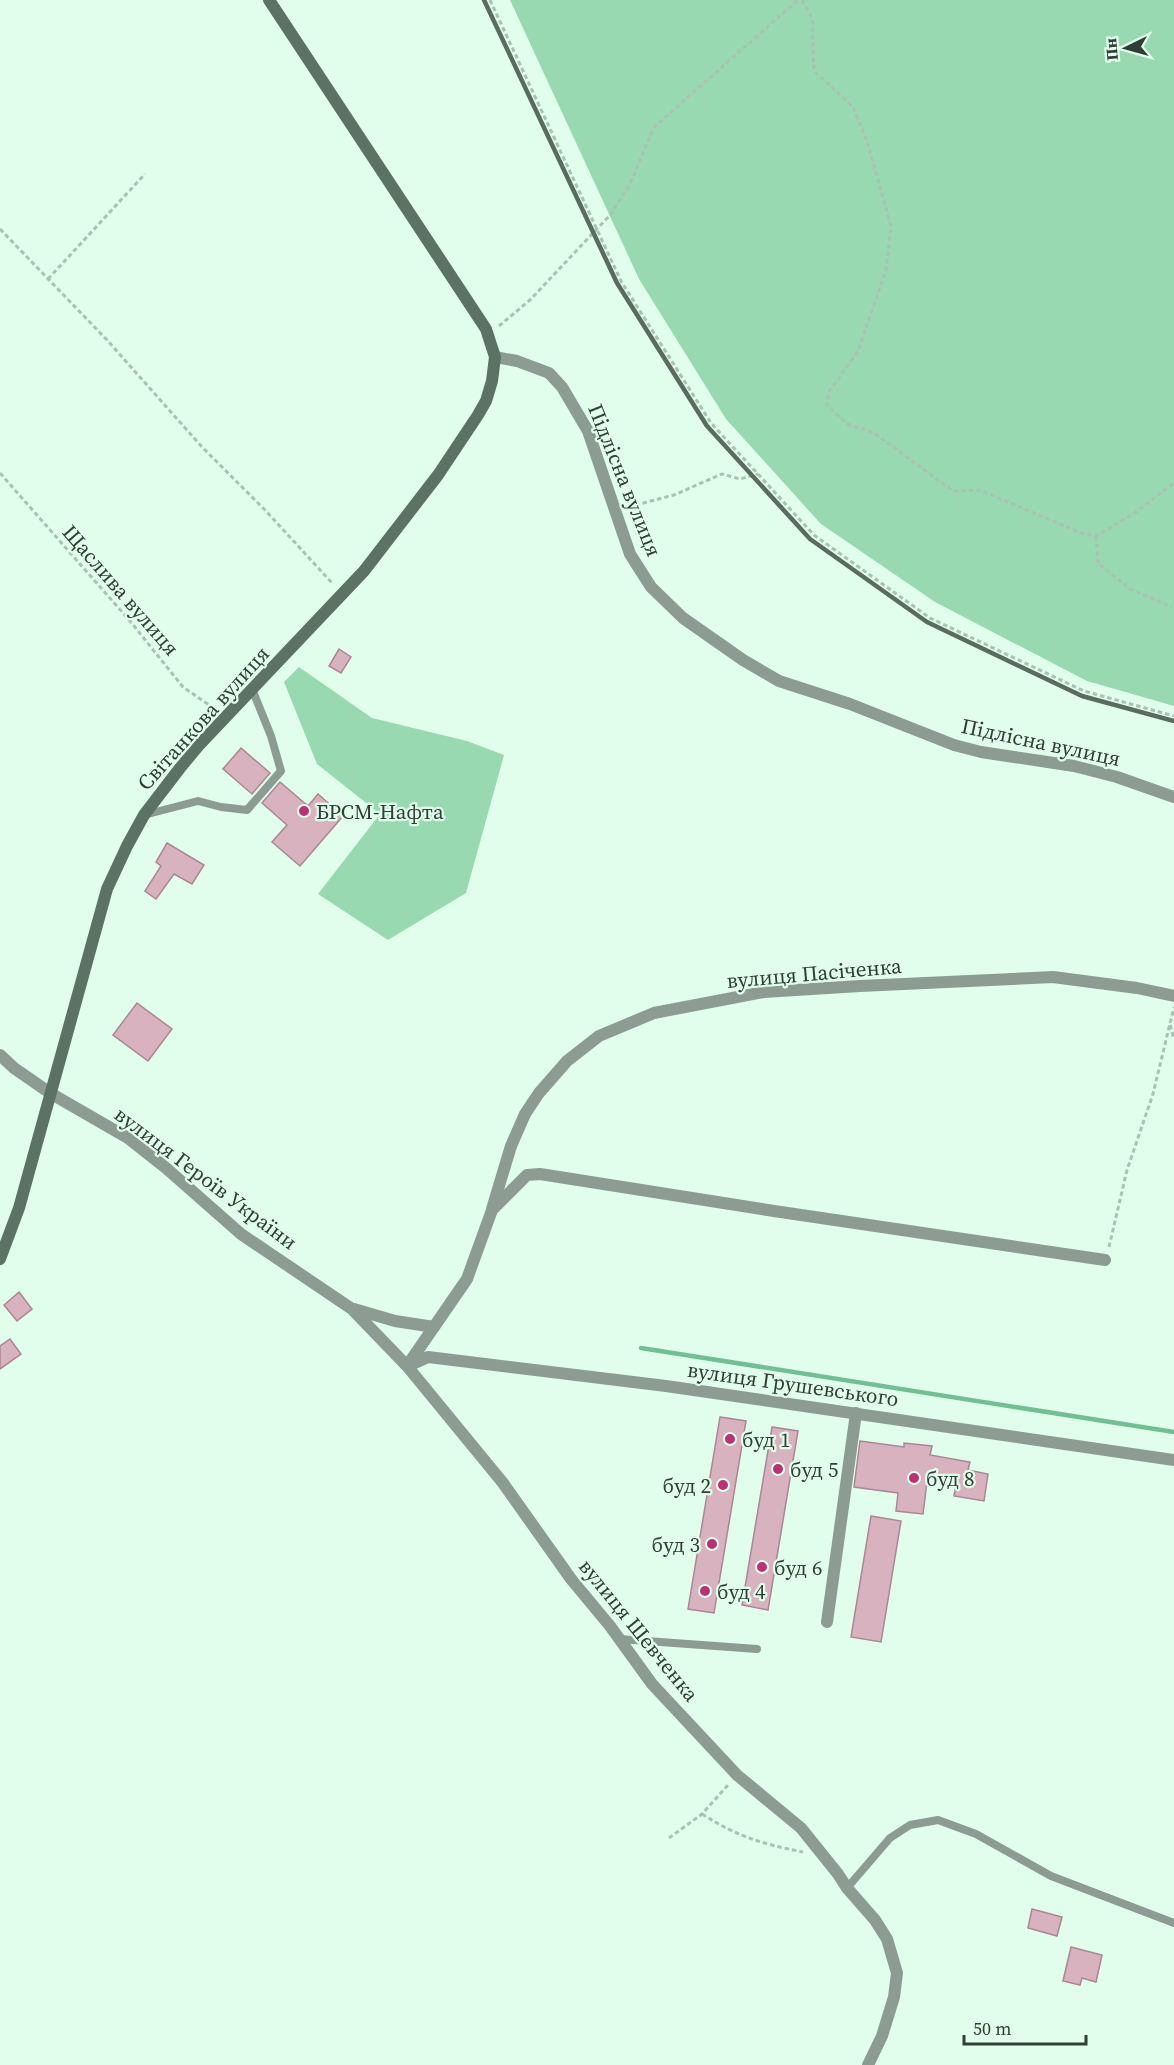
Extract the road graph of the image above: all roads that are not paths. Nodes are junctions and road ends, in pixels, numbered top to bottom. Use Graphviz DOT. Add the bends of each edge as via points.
graph roads {
  1 [pos="269,0"];
  2 [pos="495,357"];
  3 [pos="252,689"];
  4 [pos="1174,797"];
  5 [pos="144,815"];
  6 [pos="1174,996"];
  7 [pos="0,1055"];
  8 [pos="50,1093"];
  9 [pos="492,1210"];
  10 [pos="0,1259"];
  11 [pos="1105,1260"];
  12 [pos="352,1308"];
  13 [pos="434,1327"];
  14 [pos="406,1366"];
  15 [pos="856,1413"];
  16 [pos="1174,1460"];
  17 [pos="827,1622"];
  18 [pos="619,1639"];
  19 [pos="757,1649"];
  20 [pos="847,1888"];
  21 [pos="1174,1923"];
  22 [pos="868,2065"];
  1 -- 2 [label="main road" via="469,302 488,335"];
  2 -- 3 [label="main road, Світанкова вулиця" via="486,400 426,491 364,571"];
  2 -- 4 [label="street, Підлісна вулиця" via="549,373 562,387 588,431 630,554 651,587 684,618 743,660 779,681 954,745 1074,766"];
  3 -- 5 [label="main road, Світанкова вулиця" via="200,744"];
  3 -- 5 [label="lane" via="281,771 247,810 198,801"];
  5 -- 8 [label="main road, Світанкова вулиця" via="107,889"];
  6 -- 9 [label="street, вулиця Пасіченка" via="1053,977 764,992 654,1013 599,1036 567,1061 539,1093 512,1146"];
  7 -- 8 [label="street, вулиця Героїв України"];
  8 -- 10 [label="main road, Світанкова вулиця" via="19,1208"];
  8 -- 12 [label="street, вулиця Героїв України" via="128,1138 241,1234"];
  9 -- 11 [label="street, вулиця Пасіченка" via="527,1175 540,1174"];
  9 -- 13 [label="street, вулиця Пасіченка" via="467,1280"];
  12 -- 13 [label="street"];
  12 -- 14 [label="street, вулиця Героїв України"];
  13 -- 14 [label="street, вулиця Пасіченка"];
  14 -- 15 [label="street, вулиця Грушевського" via="428,1357"];
  14 -- 18 [label="street, вулиця Шевченка" via="503,1483"];
  15 -- 16 [label="street, вулиця Грушевського"];
  15 -- 17 [label="street"];
  18 -- 19 [label="lane"];
  18 -- 20 [label="street, вулиця Шевченка" via="652,1684 737,1775 801,1828"];
  20 -- 21 [label="lane" via="890,1838 910,1825 938,1820 976,1834 1052,1876"];
  20 -- 22 [label="street, вулиця Шевченка" via="887,1939 897,1973 882,2036"];
}
